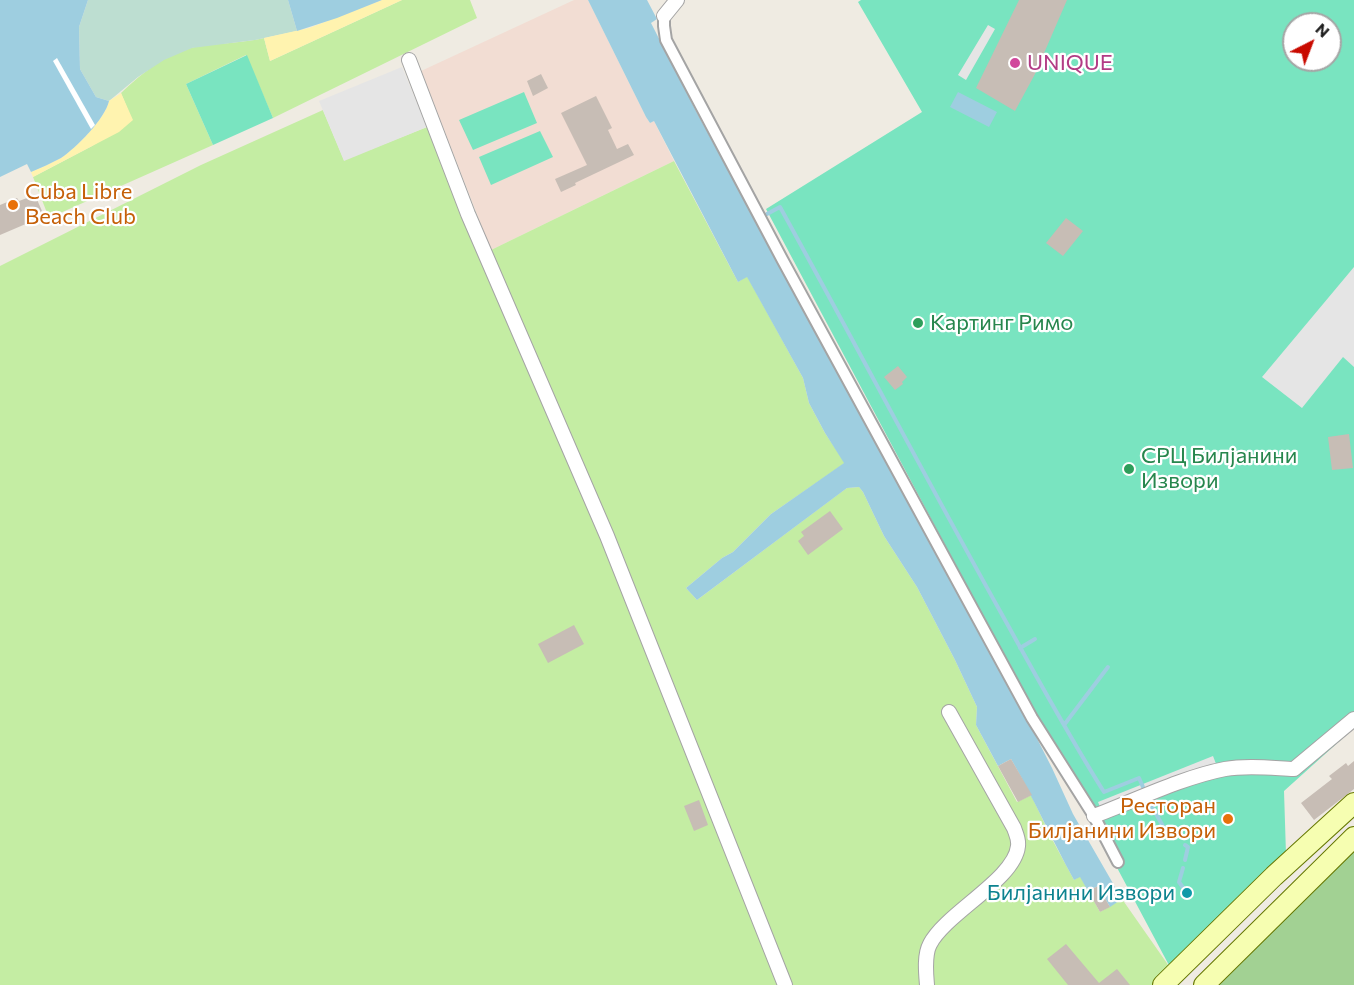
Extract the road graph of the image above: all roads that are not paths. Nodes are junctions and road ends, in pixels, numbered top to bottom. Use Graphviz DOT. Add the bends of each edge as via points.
graph roads {
  1 [pos="677,0"];
  2 [pos="664,16"];
  3 [pos="409,60"];
  4 [pos="949,712"];
  5 [pos="1354,718"];
  6 [pos="1354,803"];
  7 [pos="1094,816"];
  8 [pos="1354,837"];
  9 [pos="1118,862"];
  10 [pos="784,985"];
  11 [pos="927,985"];
  12 [pos="1163,985"];
  13 [pos="1204,985"];
  1 -- 2 [label="street"];
  2 -- 7 [label="street" via="666,39 782,260 1032,718"];
  3 -- 10 [label="street" via="468,214 607,536"];
  4 -- 11 [label="street" via="1014,828 1018,848 1010,865 930,943"];
  5 -- 7 [label="street" via="1294,769 1227,769"];
  6 -- 12 [label="main road"];
  7 -- 9 [label="street"];
  8 -- 13 [label="main road"];
}
